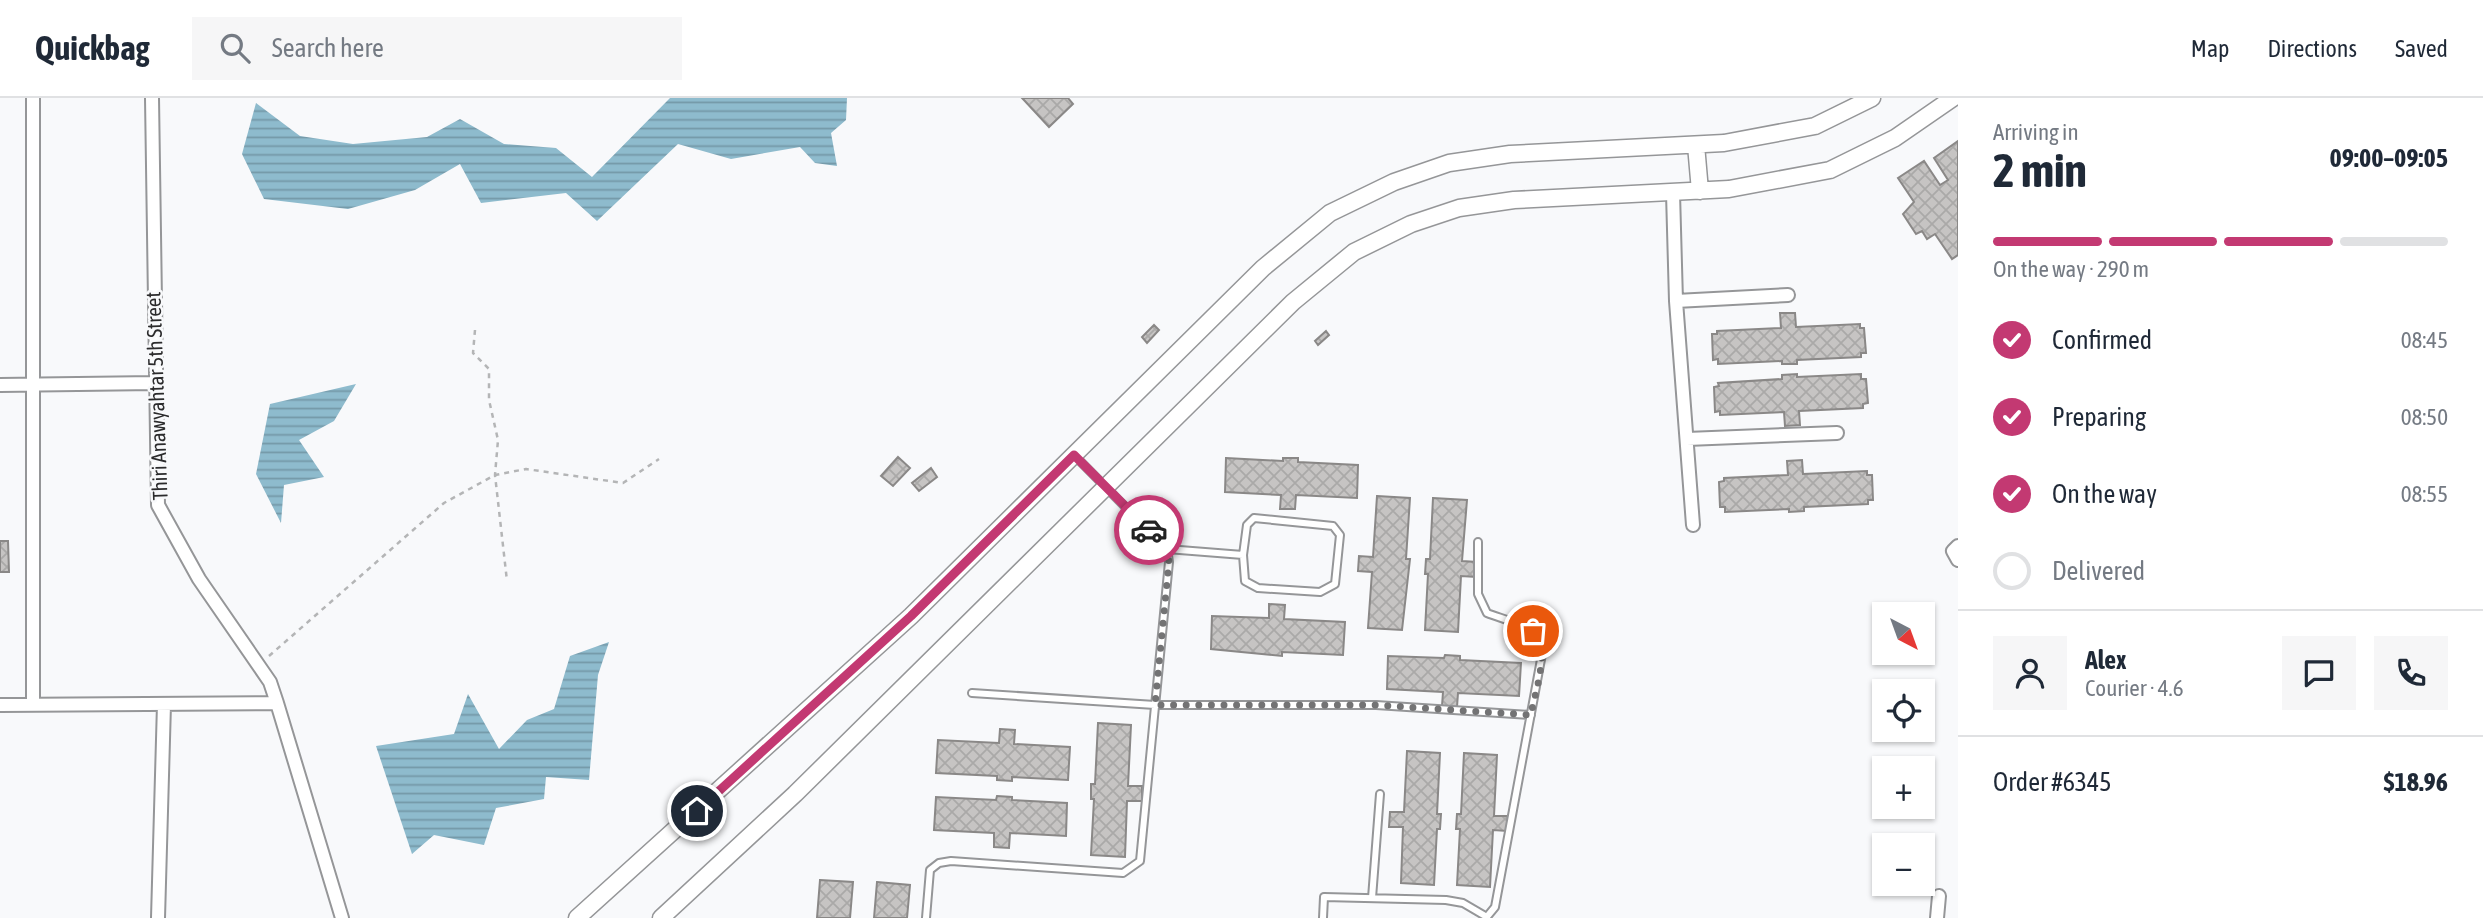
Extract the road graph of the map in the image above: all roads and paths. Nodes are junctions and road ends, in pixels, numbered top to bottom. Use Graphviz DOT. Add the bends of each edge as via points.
graph roads {
  1 [pos="33,98"];
  2 [pos="152,98"];
  3 [pos="1872,98"];
  4 [pos="1953,98"];
  5 [pos="1696,145"];
  6 [pos="1700,191"];
  7 [pos="1673,193"];
  8 [pos="1788,295"];
  9 [pos="1676,301"];
  10 [pos="475,330"];
  11 [pos="155,383"];
  12 [pos="35,384"];
  13 [pos="0,385"];
  14 [pos="1837,433"];
  15 [pos="1687,439"];
  16 [pos="1074,455"];
  17 [pos="659,459"];
  18 [pos="495,475"];
  19 [pos="1107,487"];
  20 [pos="1693,525"];
  21 [pos="1478,541"];
  22 [pos="1958,546"];
  23 [pos="1167,549"];
  24 [pos="1242,555"];
  25 [pos="1958,560"];
  26 [pos="507,581"];
  27 [pos="259,666"];
  28 [pos="972,693"];
  29 [pos="277,703"];
  30 [pos="164,704"];
  31 [pos="0,705"];
  32 [pos="33,705"];
  33 [pos="1155,705"];
  34 [pos="1531,715"];
  35 [pos="1380,794"];
  36 [pos="1939,896"];
  37 [pos="1372,898"];
  38 [pos="158,918"];
  39 [pos="342,918"];
  40 [pos="577,918"];
  41 [pos="661,918"];
  42 [pos="926,918"];
  43 [pos="1324,918"];
  44 [pos="1487,918"];
  45 [pos="1937,918"];
  1 -- 12 [label="street"];
  2 -- 11 [label="street, Thiri Anawyahtar 5th Street"];
  3 -- 5 [label="street" via="1815,126"];
  4 -- 6 [label="street" via="1895,138 1830,170"];
  5 -- 6 [label="street"];
  5 -- 16 [label="street" via="1510,154 1448,163 1394,182 1329,214 1263,268"];
  6 -- 7 [label="street"];
  7 -- 9 [label="street"];
  7 -- 19 [label="street" via="1514,200 1459,208 1411,224 1354,252 1293,302"];
  8 -- 9 [label="street"];
  9 -- 15 [label="street"];
  10 -- 18 [label="path" via="473,353 489,369 489,400 498,440"];
  11 -- 12 [label="street"];
  11 -- 27 [label="street, Thiri Anawyahtar 5th Street" via="158,505 199,579"];
  12 -- 13 [label="street"];
  12 -- 32 [label="street"];
  14 -- 15 [label="street"];
  15 -- 20 [label="street"];
  16 -- 19 [label="lane"];
  16 -- 40 [label="street" via="911,616"];
  17 -- 18 [label="path" via="624,484 526,469"];
  18 -- 26 [label="path"];
  18 -- 27 [label="path" via="444,503"];
  19 -- 23 [label="lane"];
  19 -- 41 [label="street" via="795,794"];
  21 -- 34 [label="lane" via="1478,594 1487,612 1533,631 1541,641"];
  22 -- 25 [label="street" via="1953,551"];
  23 -- 24 [label="lane"];
  23 -- 33 [label="lane"];
  24 -- 24 [label="lane" via="1245,581 1258,589 1320,592 1335,584 1340,534 1333,526 1254,518 1247,525"];
  27 -- 29 [label="street, Thiri Anawyahtar 5th Street"];
  28 -- 33 [label="lane"];
  29 -- 30 [label="street"];
  29 -- 39 [label="street, Thiri Anawyahtar 5th Street"];
  30 -- 32 [label="street"];
  30 -- 38 [label="street"];
  31 -- 32 [label="street"];
  33 -- 34 [label="lane" via="1376,705"];
  33 -- 42 [label="lane" via="1136,867 1123,873 951,860 930,870"];
  34 -- 44 [label="lane" via="1495,907"];
  35 -- 37 [label="lane"];
  36 -- 45 [label="street"];
  37 -- 43 [label="lane" via="1324,897"];
  37 -- 44 [label="lane" via="1446,900 1463,903"];
}
